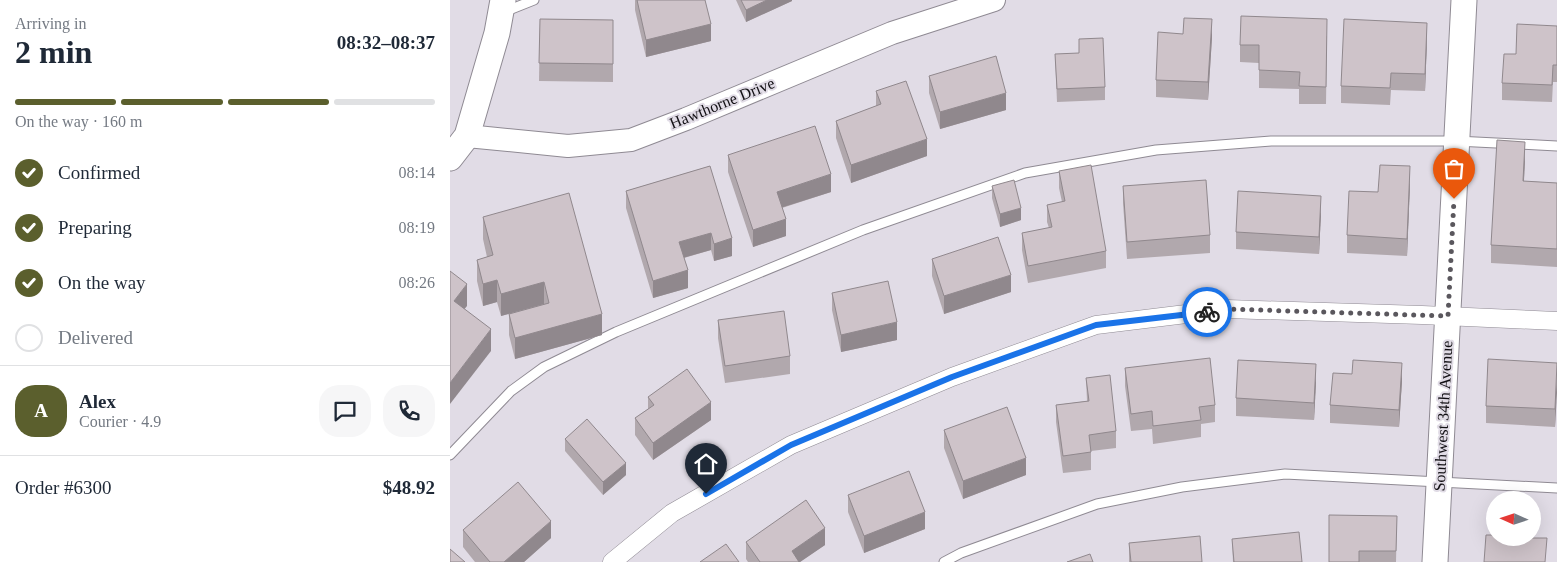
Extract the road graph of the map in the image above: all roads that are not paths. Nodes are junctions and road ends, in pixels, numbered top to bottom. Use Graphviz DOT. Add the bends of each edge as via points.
graph roads {
  1 [pos="534,0"];
  2 [pos="994,0"];
  3 [pos="1464,0"];
  4 [pos="502,7"];
  5 [pos="466,136"];
  6 [pos="1456,141"];
  7 [pos="1557,146"];
  8 [pos="450,158"];
  9 [pos="1448,316"];
  10 [pos="1557,321"];
  11 [pos="450,455"];
  12 [pos="1439,482"];
  13 [pos="1557,488"];
  14 [pos="612,562"];
  15 [pos="944,562"];
  16 [pos="1435,562"];
  1 -- 4 [label="lane"];
  2 -- 5 [label="street, Hawthorne Drive" via="892,33 631,140 568,146"];
  3 -- 6 [label="main road, Southwest 34th Avenue"];
  4 -- 5 [label="main road"];
  5 -- 8 [label="main road"];
  6 -- 7 [label="lane"];
  6 -- 9 [label="main road, Southwest 34th Avenue"];
  6 -- 11 [label="lane" via="1270,141 1156,150 1025,173 863,230 616,332 544,367 511,391"];
  9 -- 10 [label="street"];
  9 -- 12 [label="main road, Southwest 34th Avenue"];
  9 -- 14 [label="street" via="1227,309 1096,325 952,377 791,445 672,513"];
  12 -- 13 [label="lane"];
  12 -- 15 [label="lane" via="1285,474 1182,486 1096,504 960,553"];
  12 -- 16 [label="main road, Southwest 34th Avenue"];
}
